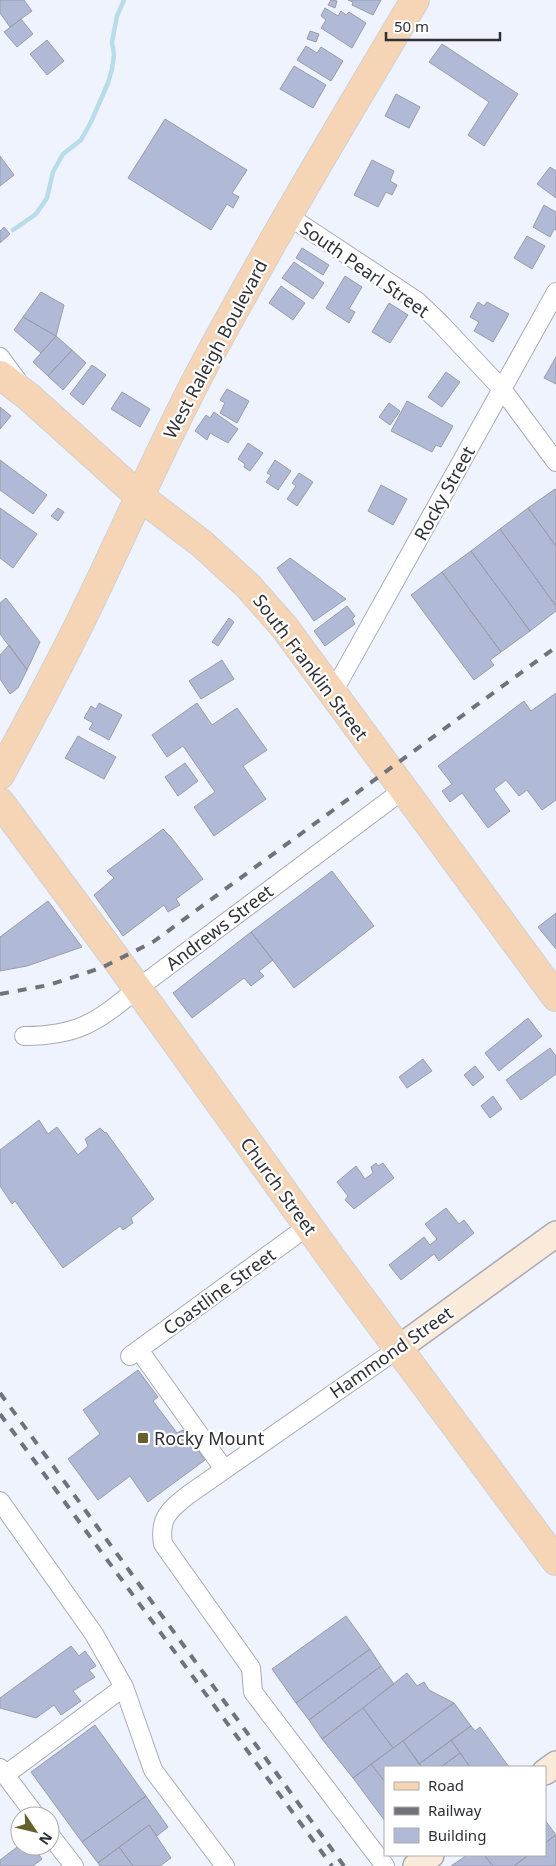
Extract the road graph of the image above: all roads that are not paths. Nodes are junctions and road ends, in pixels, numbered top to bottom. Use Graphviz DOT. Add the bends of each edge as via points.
graph roads {
  1 [pos="415,0"];
  2 [pos="287,215"];
  3 [pos="556,292"];
  4 [pos="0,357"];
  5 [pos="0,375"];
  6 [pos="502,389"];
  7 [pos="29,397"];
  8 [pos="556,462"];
  9 [pos="139,496"];
  10 [pos="332,694"];
  11 [pos="0,775"];
  12 [pos="403,790"];
  13 [pos="3,806"];
  14 [pos="553,985"];
  15 [pos="137,988"];
  16 [pos="24,1036"];
  17 [pos="308,1226"];
  18 [pos="556,1234"];
  19 [pos="399,1348"];
  20 [pos="224,1469"];
  21 [pos="0,1501"];
  22 [pos="556,1561"];
  23 [pos="124,1687"];
  24 [pos="3,1771"];
  25 [pos="29,1806"];
  26 [pos="60,1847"];
  27 [pos="430,1856"];
  28 [pos="74,1866"];
  29 [pos="225,1866"];
  30 [pos="385,1866"];
  31 [pos="416,1866"];
  1 -- 2 [label="main road, West Raleigh Boulevard"];
  2 -- 6 [label="street, South Pearl Street" via="417,300"];
  2 -- 9 [label="main road, West Raleigh Boulevard" via="198,377"];
  3 -- 6 [label="street, Rocky Street"];
  4 -- 7 [label="street, South Franklin Street"];
  5 -- 7 [label="main road"];
  6 -- 8 [label="street, South Pearl Street"];
  6 -- 10 [label="street, Rocky Street"];
  7 -- 9 [label="main road, South Franklin Street"];
  9 -- 10 [label="main road, South Franklin Street" via="201,543 248,586 285,628"];
  9 -- 11 [label="main road, West Raleigh Boulevard" via="90,602"];
  10 -- 12 [label="main road, South Franklin Street"];
  12 -- 14 [label="main road, South Franklin Street"];
  12 -- 15 [label="street, Andrews Street"];
  13 -- 15 [label="main road, Church Street"];
  15 -- 16 [label="street, Andrews Street" via="92,1023 70,1031"];
  15 -- 17 [label="main road, Church Street"];
  17 -- 19 [label="main road, Church Street"];
  17 -- 20 [label="street, Coastline Street" via="134,1353"];
  18 -- 19 [label="street, Hammond Street"];
  19 -- 20 [label="street, Hammond Street"];
  19 -- 22 [label="main road, Church Street"];
  20 -- 30 [label="street, Hammond Street" via="166,1514 161,1532 163,1544 251,1668 253,1692"];
  21 -- 23 [label="street" via="94,1634"];
  23 -- 24 [label="street"];
  23 -- 29 [label="street" via="153,1770"];
  24 -- 25 [label="street"];
  26 -- 28 [label="street"];
  27 -- 31 [label="street"];
}
